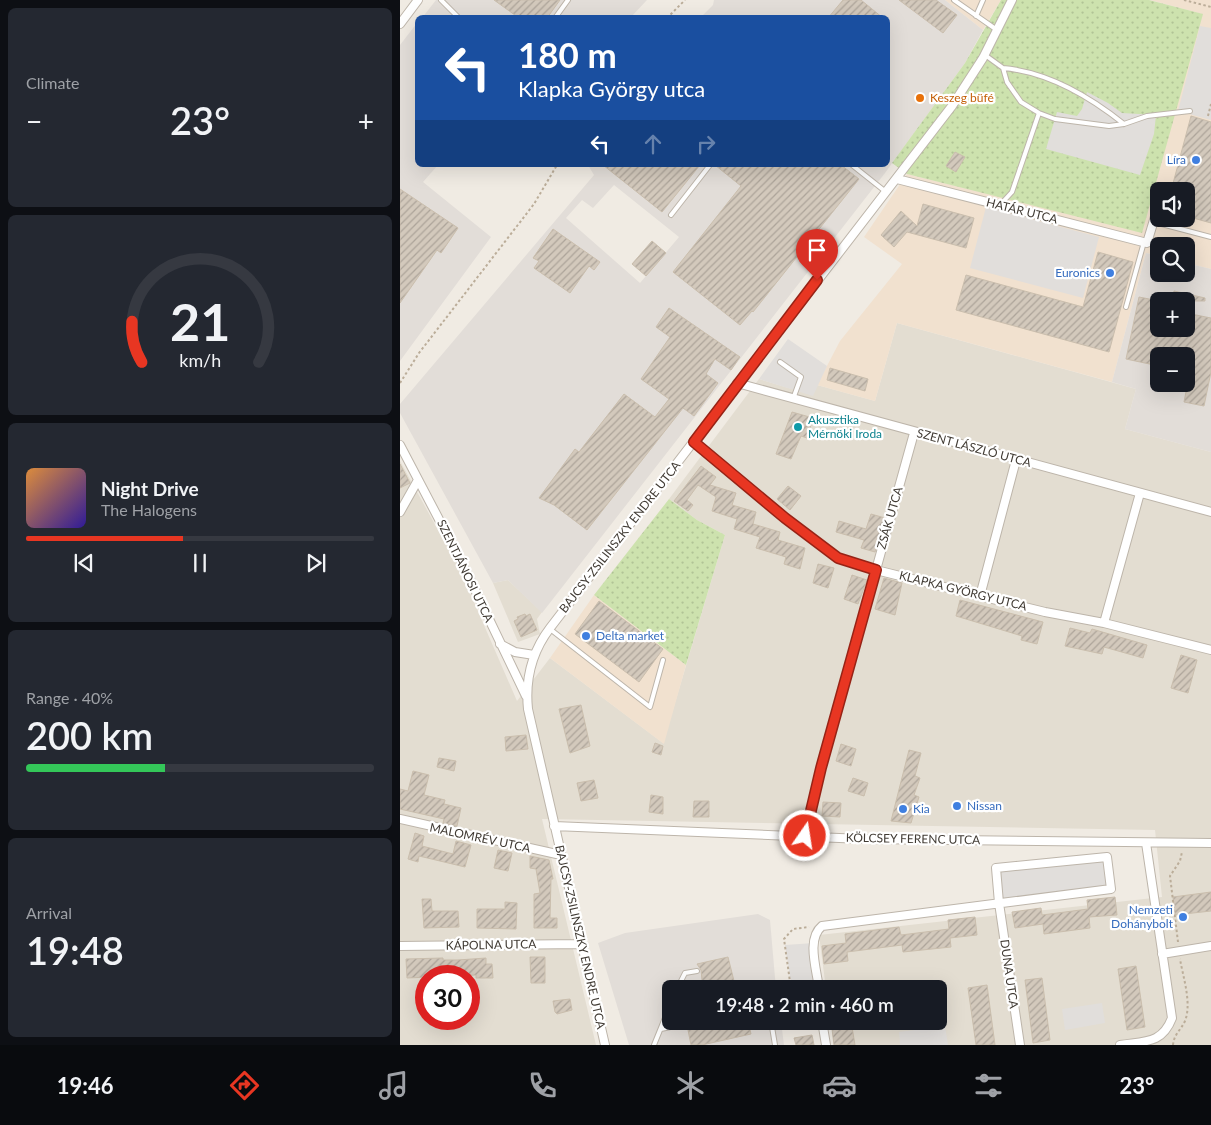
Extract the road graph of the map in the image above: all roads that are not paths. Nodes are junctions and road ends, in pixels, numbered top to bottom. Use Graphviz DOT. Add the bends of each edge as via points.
graph roads {
  1 [pos="418,0"];
  2 [pos="441,0"];
  3 [pos="568,0"];
  4 [pos="954,0"];
  5 [pos="983,0"];
  6 [pos="1012,0"];
  7 [pos="456,15"];
  8 [pos="557,15"];
  9 [pos="976,16"];
  10 [pos="400,24"];
  11 [pos="997,30"];
  12 [pos="985,55"];
  13 [pos="1003,68"];
  14 [pos="1190,111"];
  15 [pos="1039,113"];
  16 [pos="1124,124"];
  17 [pos="708,167"];
  18 [pos="855,167"];
  19 [pos="897,179"];
  20 [pos="886,192"];
  21 [pos="1000,205"];
  22 [pos="671,215"];
  23 [pos="1152,227"];
  24 [pos="1173,227"];
  25 [pos="1211,237"];
  26 [pos="1146,242"];
  27 [pos="1126,307"];
  28 [pos="780,362"];
  29 [pos="737,383"];
  30 [pos="793,399"];
  31 [pos="914,433"];
  32 [pos="694,442"];
  33 [pos="400,445"];
  34 [pos="1016,460"];
  35 [pos="418,480"];
  36 [pos="1140,493"];
  37 [pos="400,512"];
  38 [pos="1211,512"];
  39 [pos="876,570"];
  40 [pos="980,596"];
  41 [pos="1104,623"];
  42 [pos="550,628"];
  43 [pos="500,644"];
  44 [pos="1211,648"];
  45 [pos="534,655"];
  46 [pos="663,660"];
  47 [pos="527,698"];
  48 [pos="400,819"];
  49 [pos="554,826"];
  50 [pos="805,836"];
  51 [pos="1146,843"];
  52 [pos="1211,843"];
  53 [pos="561,855"];
  54 [pos="999,903"];
  55 [pos="582,944"];
  56 [pos="400,946"];
  57 [pos="1211,946"];
  58 [pos="1162,954"];
  59 [pos="697,971"];
  60 [pos="682,980"];
  61 [pos="818,980"];
  62 [pos="661,1029"];
  63 [pos="772,1030"];
  64 [pos="823,1030"];
  65 [pos="606,1045"];
  66 [pos="654,1045"];
  67 [pos="775,1045"];
  68 [pos="826,1045"];
  69 [pos="1020,1045"];
  70 [pos="1120,1045"];
  1 -- 10 [label="street"];
  2 -- 7 [label="lane"];
  3 -- 8 [label="lane"];
  4 -- 9 [label="lane"];
  5 -- 9 [label="lane"];
  6 -- 11 [label="street, BAJCSY-ZSILINSZKY ENDRE UTCA"];
  9 -- 11 [label="lane"];
  11 -- 12 [label="street, BAJCSY-ZSILINSZKY ENDRE UTCA"];
  12 -- 13 [label="lane"];
  12 -- 19 [label="street, BAJCSY-ZSILINSZKY ENDRE UTCA" via="952,106"];
  13 -- 15 [label="lane" via="1007,82 1021,102"];
  13 -- 16 [label="lane" via="1033,73 1061,84"];
  14 -- 16 [label="lane" via="1147,116"];
  15 -- 16 [label="lane" via="1075,123"];
  15 -- 21 [label="lane" via="1012,192"];
  17 -- 22 [label="lane"];
  18 -- 20 [label="lane"];
  19 -- 20 [label="street, BAJCSY-ZSILINSZKY ENDRE UTCA"];
  19 -- 21 [label="street, HATÁR UTCA"];
  20 -- 29 [label="street, BAJCSY-ZSILINSZKY ENDRE UTCA"];
  21 -- 26 [label="street, HATÁR UTCA"];
  23 -- 26 [label="street"];
  24 -- 25 [label="lane"];
  26 -- 27 [label="lane"];
  28 -- 30 [label="lane" via="801,377"];
  29 -- 30 [label="street, SZENT LÁSZLÓ UTCA"];
  29 -- 32 [label="street, BAJCSY-ZSILINSZKY ENDRE UTCA"];
  30 -- 31 [label="street, SZENT LÁSZLÓ UTCA"];
  31 -- 34 [label="street, SZENT LÁSZLÓ UTCA"];
  31 -- 39 [label="street, ZSÁK UTCA"];
  32 -- 39 [label="street, KLAPKA GYÖRGY UTCA" via="838,558"];
  32 -- 42 [label="street, BAJCSY-ZSILINSZKY ENDRE UTCA"];
  33 -- 35 [label="street, SZENTJÁNOSI UTCA"];
  34 -- 36 [label="street, SZENT LÁSZLÓ UTCA"];
  34 -- 40 [label="street"];
  35 -- 37 [label="street"];
  35 -- 43 [label="street, SZENTJÁNOSI UTCA"];
  36 -- 38 [label="street, SZENT LÁSZLÓ UTCA"];
  36 -- 41 [label="street"];
  39 -- 40 [label="street, KLAPKA GYÖRGY UTCA"];
  39 -- 50 [label="street, ZSÁK UTCA"];
  40 -- 41 [label="street, KLAPKA GYÖRGY UTCA"];
  41 -- 44 [label="street, KLAPKA GYÖRGY UTCA"];
  42 -- 45 [label="street, BAJCSY-ZSILINSZKY ENDRE UTCA"];
  42 -- 46 [label="lane" via="650,707"];
  43 -- 45 [label="street" via="515,652"];
  43 -- 47 [label="street, SZENTJÁNOSI UTCA"];
  45 -- 47 [label="street, BAJCSY-ZSILINSZKY ENDRE UTCA"];
  47 -- 49 [label="street, BAJCSY-ZSILINSZKY ENDRE UTCA"];
  48 -- 53 [label="street, MALOMRÉV UTCA"];
  49 -- 50 [label="street, KÖLCSEY FERENC UTCA"];
  49 -- 53 [label="street, BAJCSY-ZSILINSZKY ENDRE UTCA"];
  50 -- 51 [label="street, KÖLCSEY FERENC UTCA"];
  51 -- 52 [label="street, KÖLCSEY FERENC UTCA"];
  51 -- 58 [label="street"];
  53 -- 55 [label="street, BAJCSY-ZSILINSZKY ENDRE UTCA"];
  54 -- 54 [label="street" via="1111,889 1107,857 996,868"];
  54 -- 61 [label="street" via="822,926 813,939"];
  54 -- 69 [label="street, DUNA UTCA"];
  55 -- 56 [label="street, KÁPOLNA UTCA"];
  55 -- 65 [label="street, BAJCSY-ZSILINSZKY ENDRE UTCA"];
  57 -- 58 [label="street"];
  58 -- 70 [label="street" via="1172,1018 1168,1030 1158,1039"];
  59 -- 60 [label="lane" via="685,973"];
  62 -- 66 [label="lane"];
  63 -- 67 [label="lane"];
  64 -- 68 [label="street"];
}
